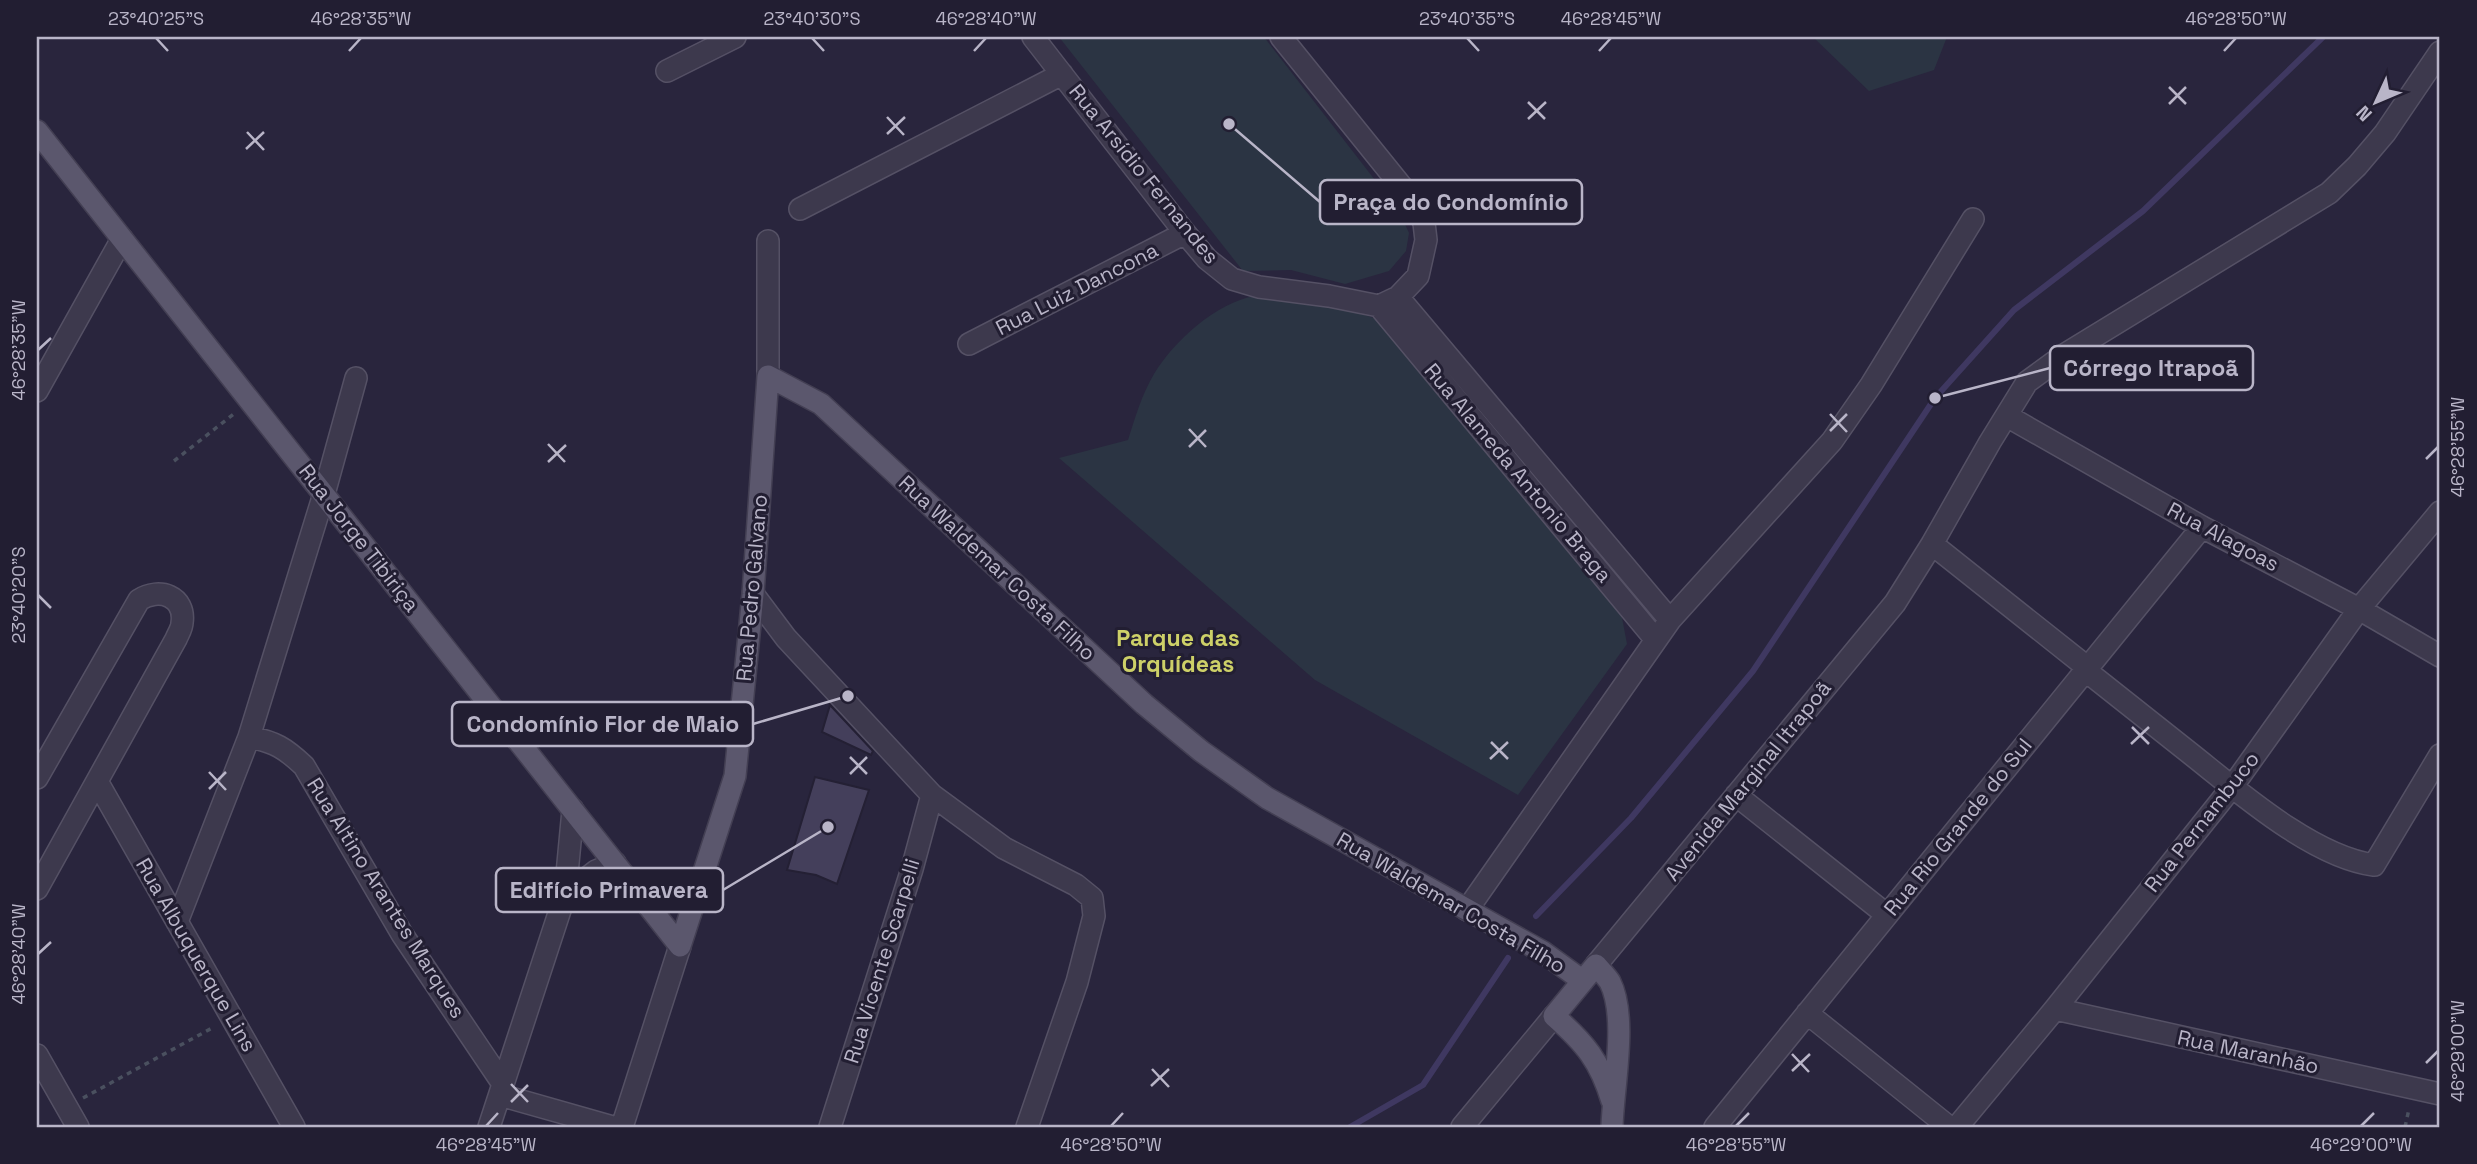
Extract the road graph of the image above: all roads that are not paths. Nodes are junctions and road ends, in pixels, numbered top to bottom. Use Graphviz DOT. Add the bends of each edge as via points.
graph roads {
  1 [pos="735,37"];
  2 [pos="1033,37"];
  3 [pos="1281,37"];
  4 [pos="2440,52"];
  5 [pos="667,71"];
  6 [pos="1062,74"];
  7 [pos="37,131"];
  8 [pos="800,209"];
  9 [pos="1973,219"];
  10 [pos="1185,233"];
  11 [pos="122,239"];
  12 [pos="768,241"];
  13 [pos="1390,301"];
  14 [pos="969,344"];
  15 [pos="768,376"];
  16 [pos="356,378"];
  17 [pos="37,391"];
  18 [pos="2007,416"];
  19 [pos="324,495"];
  20 [pos="2440,512"];
  21 [pos="2202,527"];
  22 [pos="1932,544"];
  23 [pos="753,594"];
  24 [pos="2359,609"];
  25 [pos="1670,620"];
  26 [pos="786,638"];
  27 [pos="749,639"];
  28 [pos="1656,640"];
  29 [pos="2440,656"];
  30 [pos="2087,669"];
  31 [pos="249,737"];
  32 [pos="2440,755"];
  33 [pos="37,778"];
  34 [pos="98,783"];
  35 [pos="2232,787"];
  36 [pos="932,795"];
  37 [pos="1736,795"];
  38 [pos="573,810"];
  39 [pos="615,863"];
  40 [pos="37,888"];
  41 [pos="565,895"];
  42 [pos="1467,910"];
  43 [pos="1887,915"];
  44 [pos="177,922"];
  45 [pos="680,946"];
  46 [pos="1590,973"];
  47 [pos="2055,1009"];
  48 [pos="1807,1013"];
  49 [pos="1554,1016"];
  50 [pos="37,1055"];
  51 [pos="502,1090"];
  52 [pos="2440,1094"];
  53 [pos="1612,1101"];
  54 [pos="78,1127"];
  55 [pos="294,1127"];
  56 [pos="489,1127"];
  57 [pos="613,1127"];
  58 [pos="622,1127"];
  59 [pos="830,1127"];
  60 [pos="1027,1127"];
  61 [pos="1462,1127"];
  62 [pos="1612,1127"];
  63 [pos="1715,1127"];
  64 [pos="1949,1127"];
  65 [pos="1957,1127"];
  1 -- 5 [label="street"];
  2 -- 6 [label="street, Rua Arsídio Fernandes"];
  3 -- 13 [label="street" via="1415,203 1424,223 1426,240 1418,276"];
  4 -- 18 [label="street, Avenida Marginal Itrapoã" via="2385,133 2329,193 2064,355 2028,382"];
  6 -- 8 [label="street"];
  6 -- 10 [label="street, Rua Arsídio Fernandes"];
  7 -- 11 [label="main road, Rua Jorge Tibiriça"];
  9 -- 25 [label="street" via="1832,441"];
  10 -- 13 [label="street, Rua Arsídio Fernandes" via="1232,279"];
  10 -- 14 [label="street, Rua Luiz Dancona"];
  11 -- 17 [label="street"];
  11 -- 19 [label="main road, Rua Jorge Tibiriça"];
  12 -- 15 [label="street, Rua Pedro Galvano"];
  13 -- 25 [label="street, Rua Alameda Antonio Braga"];
  13 -- 28 [label="street, Rua Alameda Antonio Braga"];
  15 -- 23 [label="main road, Rua Pedro Galvano"];
  15 -- 42 [label="main road, Rua Waldemar Costa Filho" via="821,404 1144,704 1201,751 1267,798"];
  16 -- 19 [label="street"];
  18 -- 21 [label="street, Rua Alagoas"];
  18 -- 22 [label="street, Avenida Marginal Itrapoã"];
  19 -- 31 [label="street"];
  19 -- 38 [label="main road, Rua Jorge Tibiriça"];
  20 -- 24 [label="street, Rua Pernambuco"];
  21 -- 24 [label="street, Rua Alagoas"];
  21 -- 30 [label="street, Rua Rio Grande do Sul"];
  22 -- 30 [label="street"];
  22 -- 37 [label="street, Avenida Marginal Itrapoã" via="1895,603"];
  23 -- 26 [label="street"];
  23 -- 27 [label="main road, Rua Pedro Galvano"];
  24 -- 29 [label="street, Rua Alagoas"];
  24 -- 35 [label="street, Rua Pernambuco"];
  25 -- 28 [label="street"];
  26 -- 27 [label="street"];
  26 -- 36 [label="street"];
  27 -- 45 [label="main road, Rua Pedro Galvano" via="735,776"];
  28 -- 42 [label="street"];
  30 -- 35 [label="street"];
  30 -- 43 [label="street, Rua Rio Grande do Sul"];
  31 -- 44 [label="street"];
  31 -- 51 [label="street, Rua Altino Arantes Marques" via="285,748 304,766 402,934"];
  32 -- 35 [label="street" via="2374,865 2334,854"];
  33 -- 34 [label="street" via="139,600 159,592 177,602 182,624"];
  34 -- 40 [label="street"];
  34 -- 44 [label="street, Rua Albuquerque Lins"];
  35 -- 47 [label="street, Rua Pernambuco"];
  36 -- 59 [label="street, Rua Vicente Scarpelli"];
  36 -- 60 [label="street" via="1004,848 1092,898 1094,916 1077,982"];
  37 -- 43 [label="street"];
  37 -- 46 [label="street, Avenida Marginal Itrapoã"];
  38 -- 39 [label="main road, Rua Jorge Tibiriça"];
  38 -- 41 [label="street"];
  39 -- 41 [label="street" via="596,871"];
  39 -- 45 [label="main road, Rua Jorge Tibiriça"];
  41 -- 51 [label="street"];
  42 -- 46 [label="main road, Rua Waldemar Costa Filho"];
  43 -- 48 [label="street, Rua Rio Grande do Sul"];
  44 -- 55 [label="street, Rua Albuquerque Lins"];
  45 -- 58 [label="street, Rua Pedro Galvano"];
  46 -- 49 [label="main road, Avenida Marginal Itrapoã"];
  46 -- 53 [label="main road" via="1609,980 1616,1003"];
  47 -- 52 [label="street, Rua Maranhão"];
  47 -- 65 [label="street, Rua Pernambuco"];
  48 -- 63 [label="street, Rua Rio Grande do Sul"];
  48 -- 64 [label="street"];
  49 -- 53 [label="main road" via="1597,1061"];
  49 -- 61 [label="street, Avenida Marginal Itrapoã"];
  50 -- 54 [label="street"];
  51 -- 56 [label="street"];
  51 -- 57 [label="street"];
  53 -- 62 [label="main road"];
}
